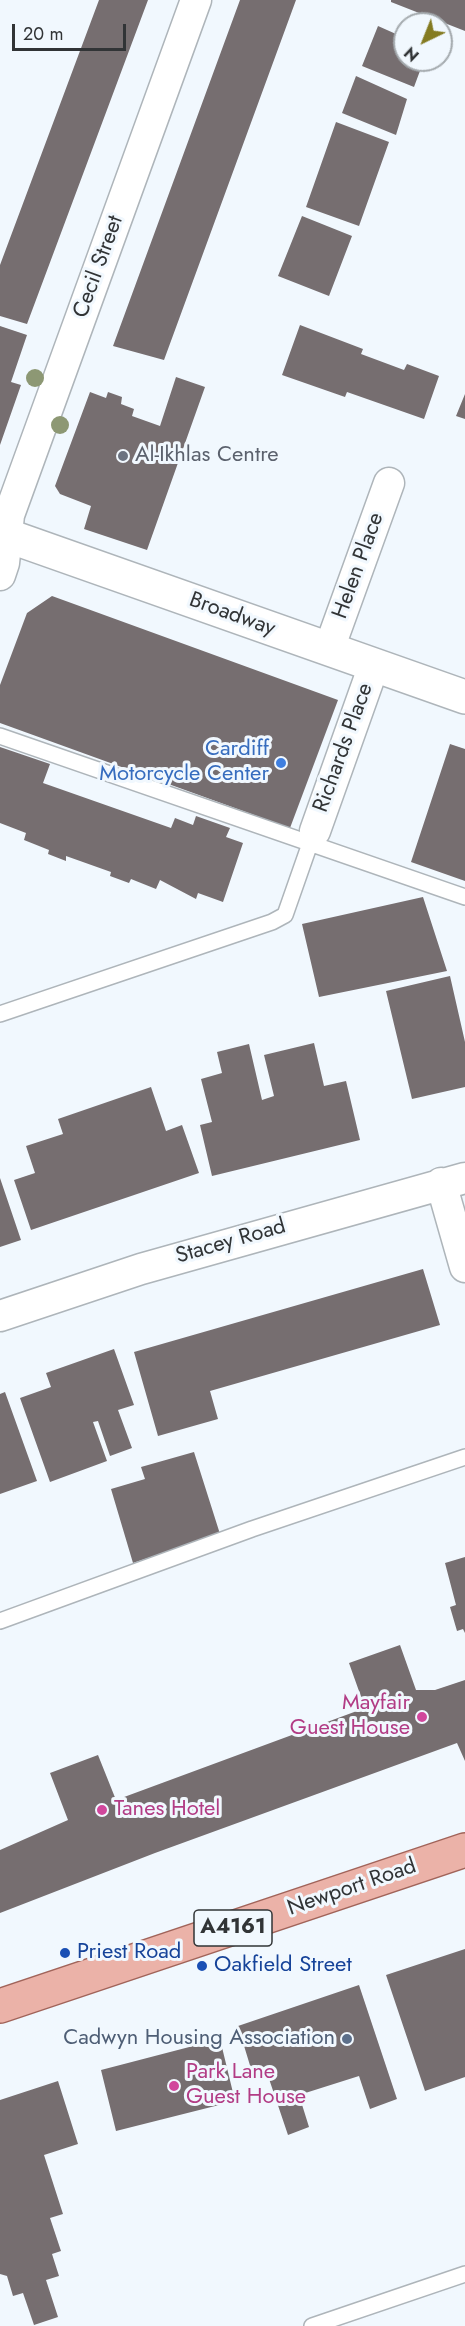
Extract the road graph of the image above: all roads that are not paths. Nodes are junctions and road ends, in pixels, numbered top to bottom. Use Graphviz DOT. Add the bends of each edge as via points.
graph roads {
  1 [pos="196,0"];
  2 [pos="389,483"];
  3 [pos="4,534"];
  4 [pos="0,575"];
  5 [pos="329,649"];
  6 [pos="374,665"];
  7 [pos="465,697"];
  8 [pos="0,736"];
  9 [pos="312,837"];
  10 [pos="465,897"];
  11 [pos="0,1014"];
  12 [pos="453,1180"];
  13 [pos="465,1267"];
  14 [pos="0,1316"];
  15 [pos="465,1457"];
  16 [pos="0,1622"];
  17 [pos="465,1850"];
  18 [pos="0,2006"];
  19 [pos="465,2274"];
  20 [pos="312,2326"];
  1 -- 3 [label="street, Cecil Street"];
  2 -- 5 [label="street, Helen Place"];
  3 -- 4 [label="street, Cecil Street"];
  3 -- 5 [label="main road, Broadway"];
  5 -- 6 [label="main road, Broadway"];
  6 -- 7 [label="main road, Broadway"];
  6 -- 9 [label="street, Richards Place"];
  8 -- 9 [label="lane"];
  9 -- 10 [label="lane"];
  9 -- 11 [label="lane" via="285,915"];
  12 -- 13 [label="street"];
  12 -- 14 [label="street, Stacey Road" via="141,1269"];
  15 -- 16 [label="lane" via="252,1529"];
  17 -- 18 [label="main road, Newport Road / A4161"];
  19 -- 20 [label="lane"];
}
